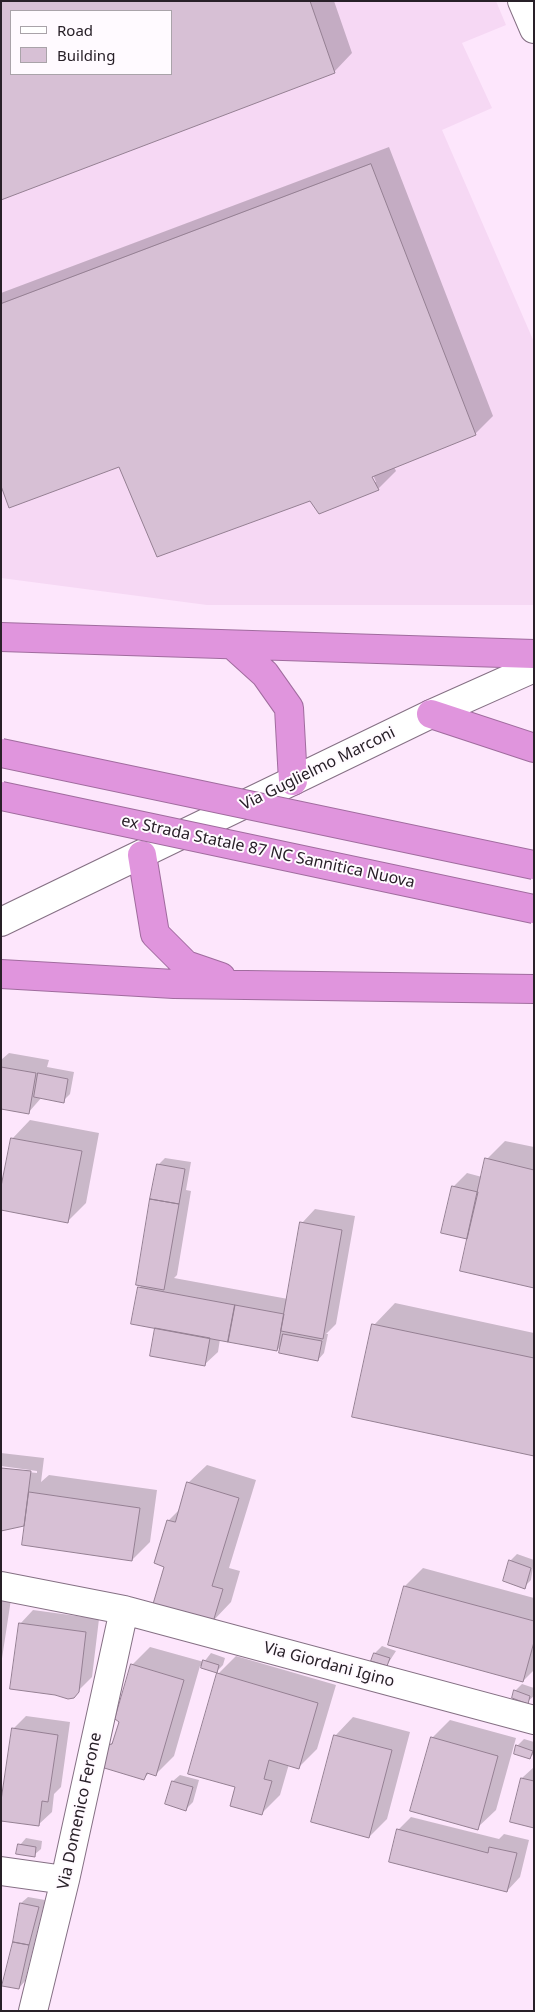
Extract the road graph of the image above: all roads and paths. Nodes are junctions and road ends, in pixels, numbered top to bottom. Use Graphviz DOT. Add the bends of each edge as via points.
graph roads {
  1 [pos="522,1"];
  2 [pos="534,29"];
  3 [pos="1,638"];
  4 [pos="234,646"];
  5 [pos="534,654"];
  6 [pos="534,668"];
  7 [pos="431,714"];
  8 [pos="534,748"];
  9 [pos="1,753"];
  10 [pos="293,782"];
  11 [pos="1,796"];
  12 [pos="142,855"];
  13 [pos="534,865"];
  14 [pos="534,909"];
  15 [pos="1,922"];
  16 [pos="1,974"];
  17 [pos="245,985"];
  18 [pos="534,989"];
  19 [pos="1,1586"];
  20 [pos="124,1610"];
  21 [pos="534,1720"];
  22 [pos="1,1871"];
  23 [pos="65,1880"];
  24 [pos="33,2011"];
  1 -- 2 [label="street"];
  3 -- 4 [label="highway"];
  4 -- 5 [label="highway"];
  4 -- 10 [label="highway" via="265,674 290,708"];
  6 -- 7 [label="street, Via Guglielmo Marconi"];
  7 -- 8 [label="highway"];
  7 -- 10 [label="street, Via Guglielmo Marconi"];
  9 -- 13 [label="highway, bridge"];
  10 -- 12 [label="street, Via Guglielmo Marconi"];
  11 -- 14 [label="highway, ex Strada Statale 87 NC Sannitica Nuova, bridge"];
  12 -- 15 [label="street, Via Guglielmo Marconi"];
  12 -- 17 [label="highway" via="155,934 186,965"];
  16 -- 17 [label="highway"];
  17 -- 18 [label="highway"];
  19 -- 20 [label="street, Via Giordani Igino"];
  20 -- 21 [label="street, Via Giordani Igino"];
  20 -- 23 [label="street, Via Domenico Ferone"];
  22 -- 23 [label="street"];
  23 -- 24 [label="street, Via Domenico Ferone"];
}
